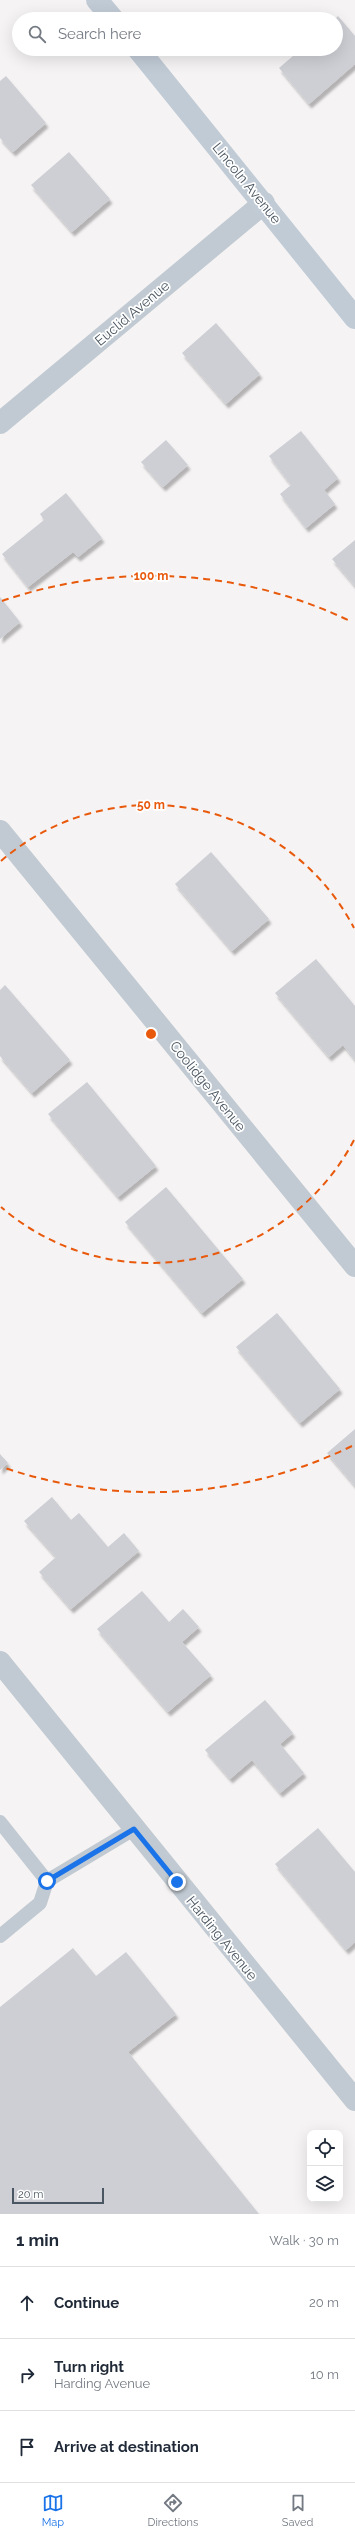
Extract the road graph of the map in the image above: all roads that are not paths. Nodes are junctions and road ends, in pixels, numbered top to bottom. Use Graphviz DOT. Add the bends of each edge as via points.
graph roads {
  1 [pos="97,0"];
  2 [pos="107,12"];
  3 [pos="144,56"];
  4 [pos="264,203"];
  5 [pos="355,318"];
  6 [pos="0,423"];
  7 [pos="0,831"];
  8 [pos="355,1266"];
  9 [pos="0,1662"];
  10 [pos="0,1822"];
  11 [pos="134,1829"];
  12 [pos="47,1881"];
  13 [pos="0,1936"];
  14 [pos="355,2100"];
  1 -- 2 [label="street"];
  3 -- 4 [label="street, Lincoln Avenue"];
  4 -- 5 [label="street, Lincoln Avenue"];
  4 -- 6 [label="street, Euclid Avenue"];
  7 -- 8 [label="street, Coolidge Avenue"];
  9 -- 11 [label="street, Harding Avenue"];
  10 -- 12 [label="lane"];
  11 -- 12 [label="lane"];
  11 -- 14 [label="street, Harding Avenue"];
  12 -- 13 [label="lane" via="40,1903"];
}
